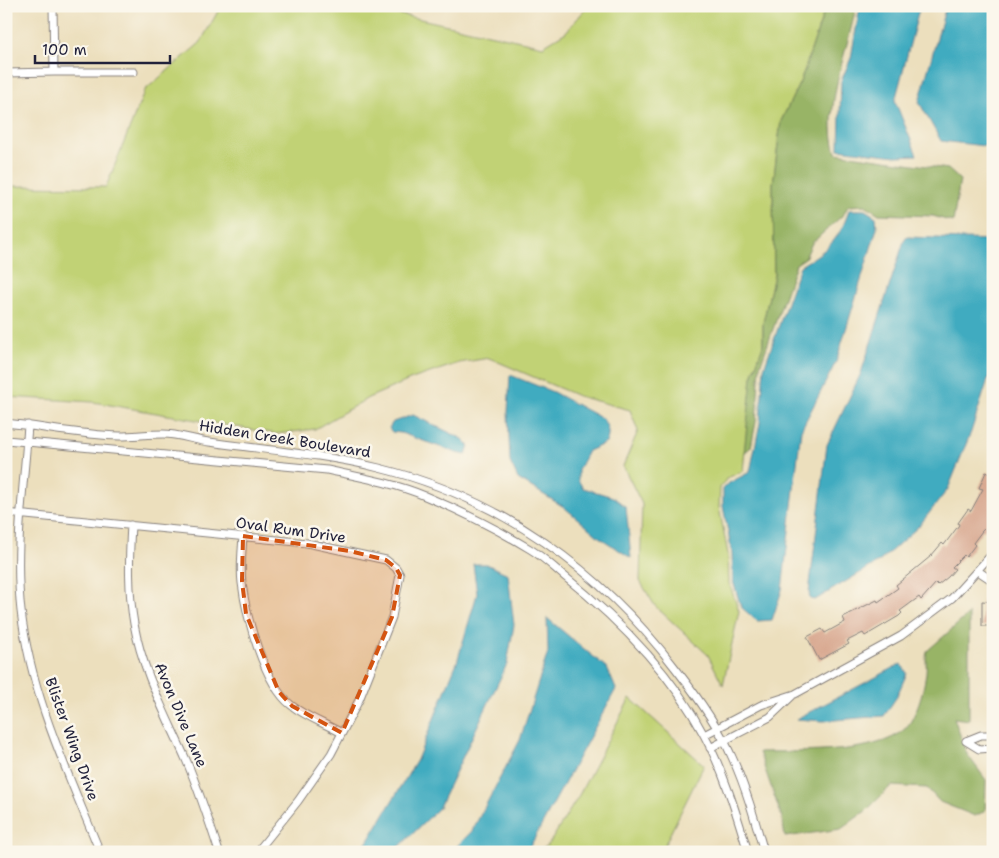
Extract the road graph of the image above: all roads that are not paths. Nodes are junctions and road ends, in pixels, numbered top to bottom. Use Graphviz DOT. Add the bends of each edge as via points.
graph roads {
  1 [pos="53,6"];
  2 [pos="54,72"];
  3 [pos="134,72"];
  4 [pos="6,73"];
  5 [pos="6,423"];
  6 [pos="28,425"];
  7 [pos="6,440"];
  8 [pos="27,442"];
  9 [pos="6,513"];
  10 [pos="21,514"];
  11 [pos="131,525"];
  12 [pos="243,536"];
  13 [pos="993,553"];
  14 [pos="978,571"];
  15 [pos="993,581"];
  16 [pos="795,694"];
  17 [pos="717,728"];
  18 [pos="342,733"];
  19 [pos="704,735"];
  20 [pos="993,735"];
  21 [pos="724,741"];
  22 [pos="710,748"];
  23 [pos="993,748"];
  24 [pos="100,852"];
  25 [pos="219,852"];
  26 [pos="258,852"];
  27 [pos="748,852"];
  28 [pos="764,852"];
  1 -- 2 [label="street"];
  2 -- 3 [label="street"];
  2 -- 4 [label="street"];
  5 -- 6 [label="street, Hidden Creek Boulevard"];
  6 -- 8 [label="street, Blister Wing Drive"];
  6 -- 17 [label="street, Hidden Creek Boulevard" via="119,436 181,435 207,442 329,457 380,468 464,497 536,536 603,586 650,634 698,697"];
  7 -- 8 [label="street, Hidden Creek Boulevard"];
  8 -- 10 [label="street, Blister Wing Drive"];
  8 -- 19 [label="street, Hidden Creek Boulevard" via="327,470 374,480 424,496 532,550 592,598 637,642 684,701"];
  9 -- 10 [label="street, Oval Rum Drive"];
  10 -- 11 [label="street, Oval Rum Drive"];
  10 -- 24 [label="street, Blister Wing Drive" via="18,559 21,611 30,664 41,704"];
  11 -- 12 [label="street, Oval Rum Drive"];
  11 -- 25 [label="street, Avon Dive Lane" via="128,573 134,625 142,656 151,684 187,763"];
  12 -- 18 [label="street" via="242,581 246,614 279,692 292,706"];
  12 -- 18 [label="street, Oval Rum Drive" via="350,551 386,560 400,575 392,617 359,700"];
  13 -- 14 [label="street"];
  14 -- 15 [label="street"];
  14 -- 16 [label="street" via="952,598 906,633"];
  16 -- 17 [label="street" via="761,705"];
  16 -- 21 [label="street" via="770,716"];
  17 -- 19 [label="street"];
  17 -- 21 [label="street, Hidden Creek Boulevard"];
  18 -- 26 [label="street, Oval Rum Drive" via="304,793"];
  19 -- 22 [label="street, Hidden Creek Boulevard"];
  20 -- 23 [label="street" via="981,735 966,741 979,748"];
  21 -- 22 [label="street"];
  21 -- 28 [label="street, Hidden Creek Boulevard" via="750,802"];
  22 -- 27 [label="street, Hidden Creek Boulevard" via="724,778"];
}
